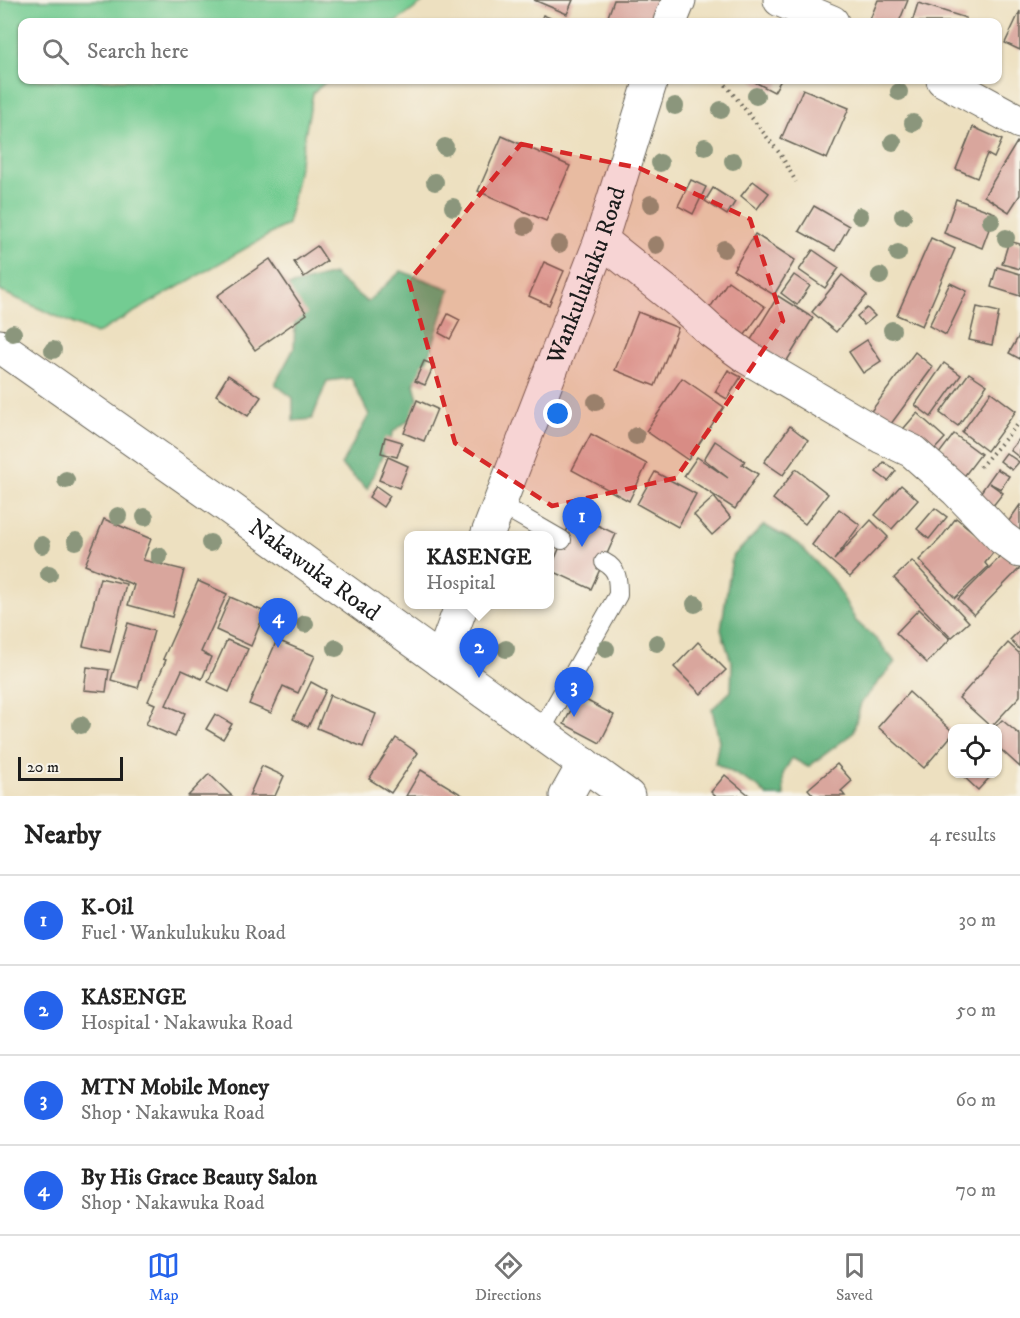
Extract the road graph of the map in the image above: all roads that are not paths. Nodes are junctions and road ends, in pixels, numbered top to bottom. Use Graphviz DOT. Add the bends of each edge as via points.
graph roads {
  1 [pos="679,0"];
  2 [pos="780,0"];
  3 [pos="672,18"];
  4 [pos="823,18"];
  5 [pos="650,84"];
  6 [pos="950,84"];
  7 [pos="1020,122"];
  8 [pos="601,240"];
  9 [pos="0,346"];
  10 [pos="498,503"];
  11 [pos="489,531"];
  12 [pos="546,531"];
  13 [pos="554,535"];
  14 [pos="562,540"];
  15 [pos="1020,551"];
  16 [pos="604,561"];
  17 [pos="460,609"];
  18 [pos="441,661"];
  19 [pos="540,732"];
  20 [pos="584,764"];
  21 [pos="566,796"];
  22 [pos="628,796"];
  1 -- 3 [label="main road"];
  2 -- 4 [label="main road"];
  5 -- 8 [label="main road, Wankulukuku Road"];
  6 -- 7 [label="main road"];
  8 -- 10 [label="main road, Wankulukuku Road"];
  8 -- 15 [label="main road" via="748,358 912,451"];
  9 -- 18 [label="main road, Nakawuka Road"];
  10 -- 11 [label="main road, Wankulukuku Road"];
  10 -- 12 [label="lane"];
  13 -- 14 [label="lane"];
  16 -- 19 [label="lane" via="618,577 618,595"];
  17 -- 18 [label="main road"];
  18 -- 19 [label="main road, Nakawuka Road"];
  19 -- 20 [label="main road, Nakawuka Road"];
  20 -- 21 [label="main road"];
  20 -- 22 [label="main road, Nakawuka Road"];
}
